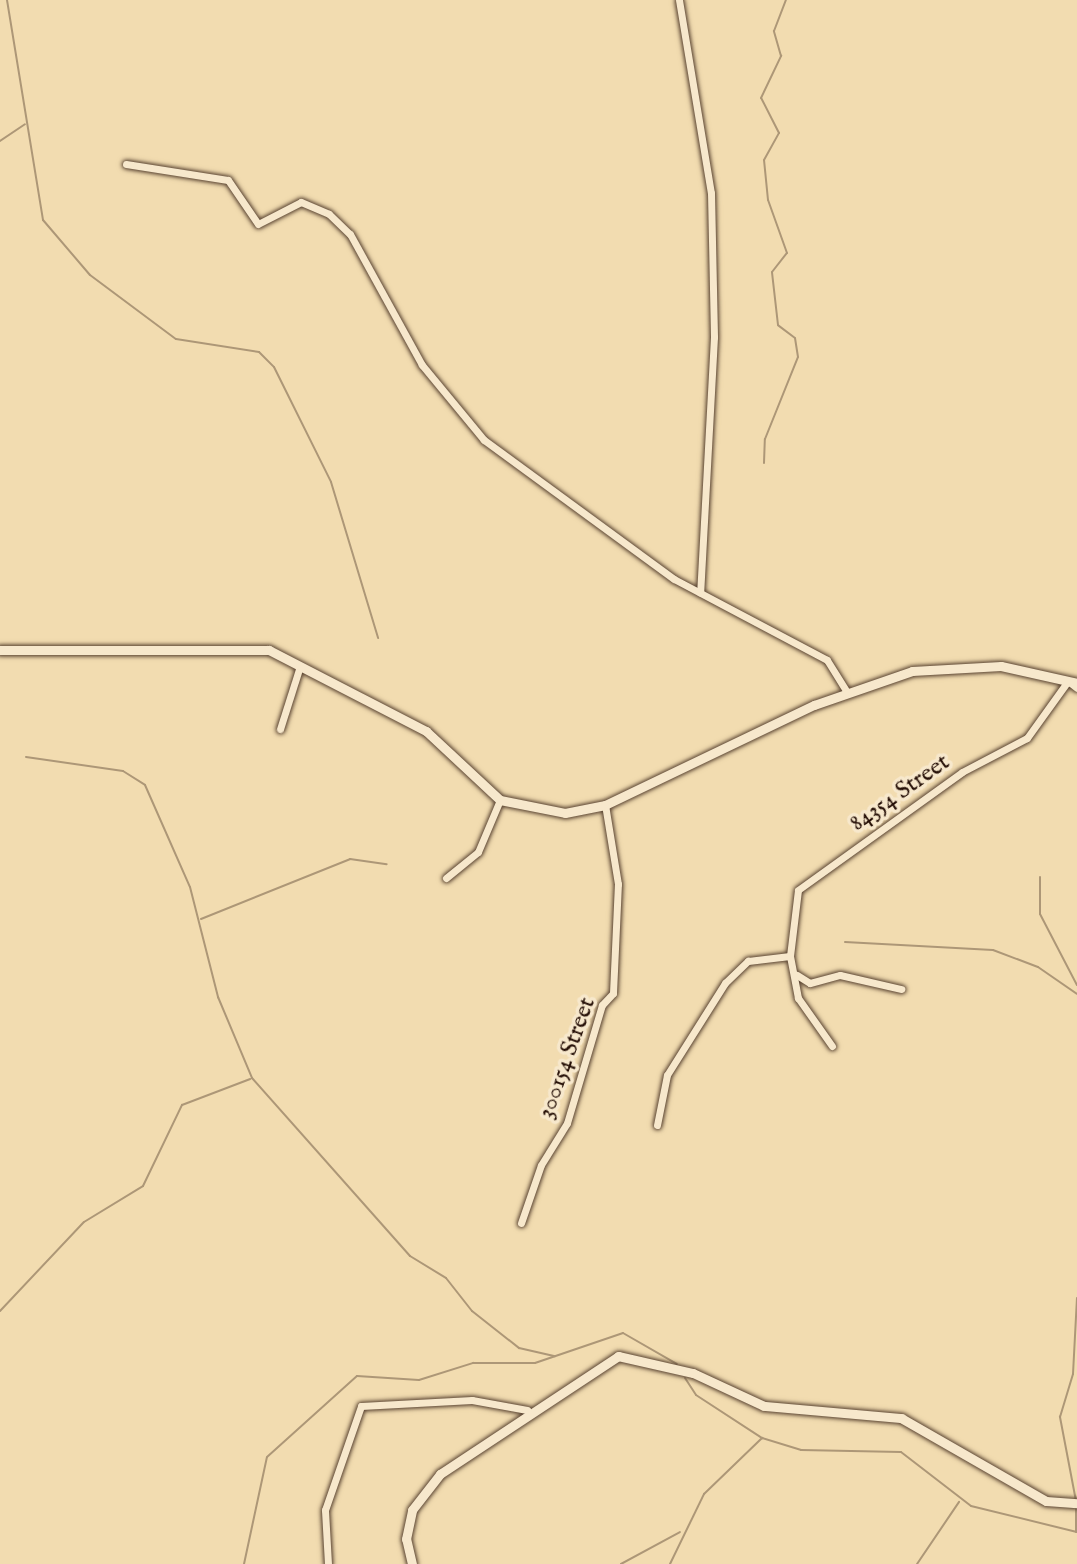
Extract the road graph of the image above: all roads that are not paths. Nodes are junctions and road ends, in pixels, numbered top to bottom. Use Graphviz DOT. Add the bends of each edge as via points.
graph roads {
  1 [pos="679,0"];
  2 [pos="126,164"];
  3 [pos="700,593"];
  4 [pos="0,650"];
  5 [pos="300,666"];
  6 [pos="1074,684"];
  7 [pos="846,691"];
  8 [pos="280,729"];
  9 [pos="500,800"];
  10 [pos="605,805"];
  11 [pos="446,878"];
  12 [pos="790,956"];
  13 [pos="797,975"];
  14 [pos="901,989"];
  15 [pos="832,1046"];
  16 [pos="657,1125"];
  17 [pos="521,1223"];
  18 [pos="527,1410"];
  19 [pos="1077,1503"];
  20 [pos="328,1564"];
  21 [pos="412,1564"];
  1 -- 3 [label="street" via="711,193 714,337"];
  2 -- 3 [label="street" via="228,180 258,224 301,202 329,214 350,234 422,365 484,440 592,525"];
  3 -- 7 [label="street" via="827,660"];
  4 -- 5 [label="street" via="247,647"];
  5 -- 8 [label="street"];
  5 -- 9 [label="street" via="426,731"];
  6 -- 7 [label="street" via="973,665 912,671"];
  6 -- 12 [label="street, 84354 Street" via="1027,738 962,772 803,884 792,907"];
  7 -- 10 [label="street"];
  9 -- 10 [label="street" via="565,813"];
  9 -- 11 [label="street" via="478,852"];
  10 -- 17 [label="street, 300154 Street" via="618,884 613,993 602,1005 567,1123 541,1165"];
  12 -- 13 [label="street"];
  12 -- 16 [label="street" via="748,961 725,983 667,1075"];
  13 -- 14 [label="street" via="810,983 840,975"];
  13 -- 15 [label="street" via="798,998"];
  18 -- 19 [label="street" via="600,1362 629,1355 693,1373 764,1406 901,1418 1046,1501"];
  18 -- 20 [label="street" via="472,1400 361,1406 325,1510"];
  18 -- 21 [label="street" via="422,1494 407,1525"];
}
